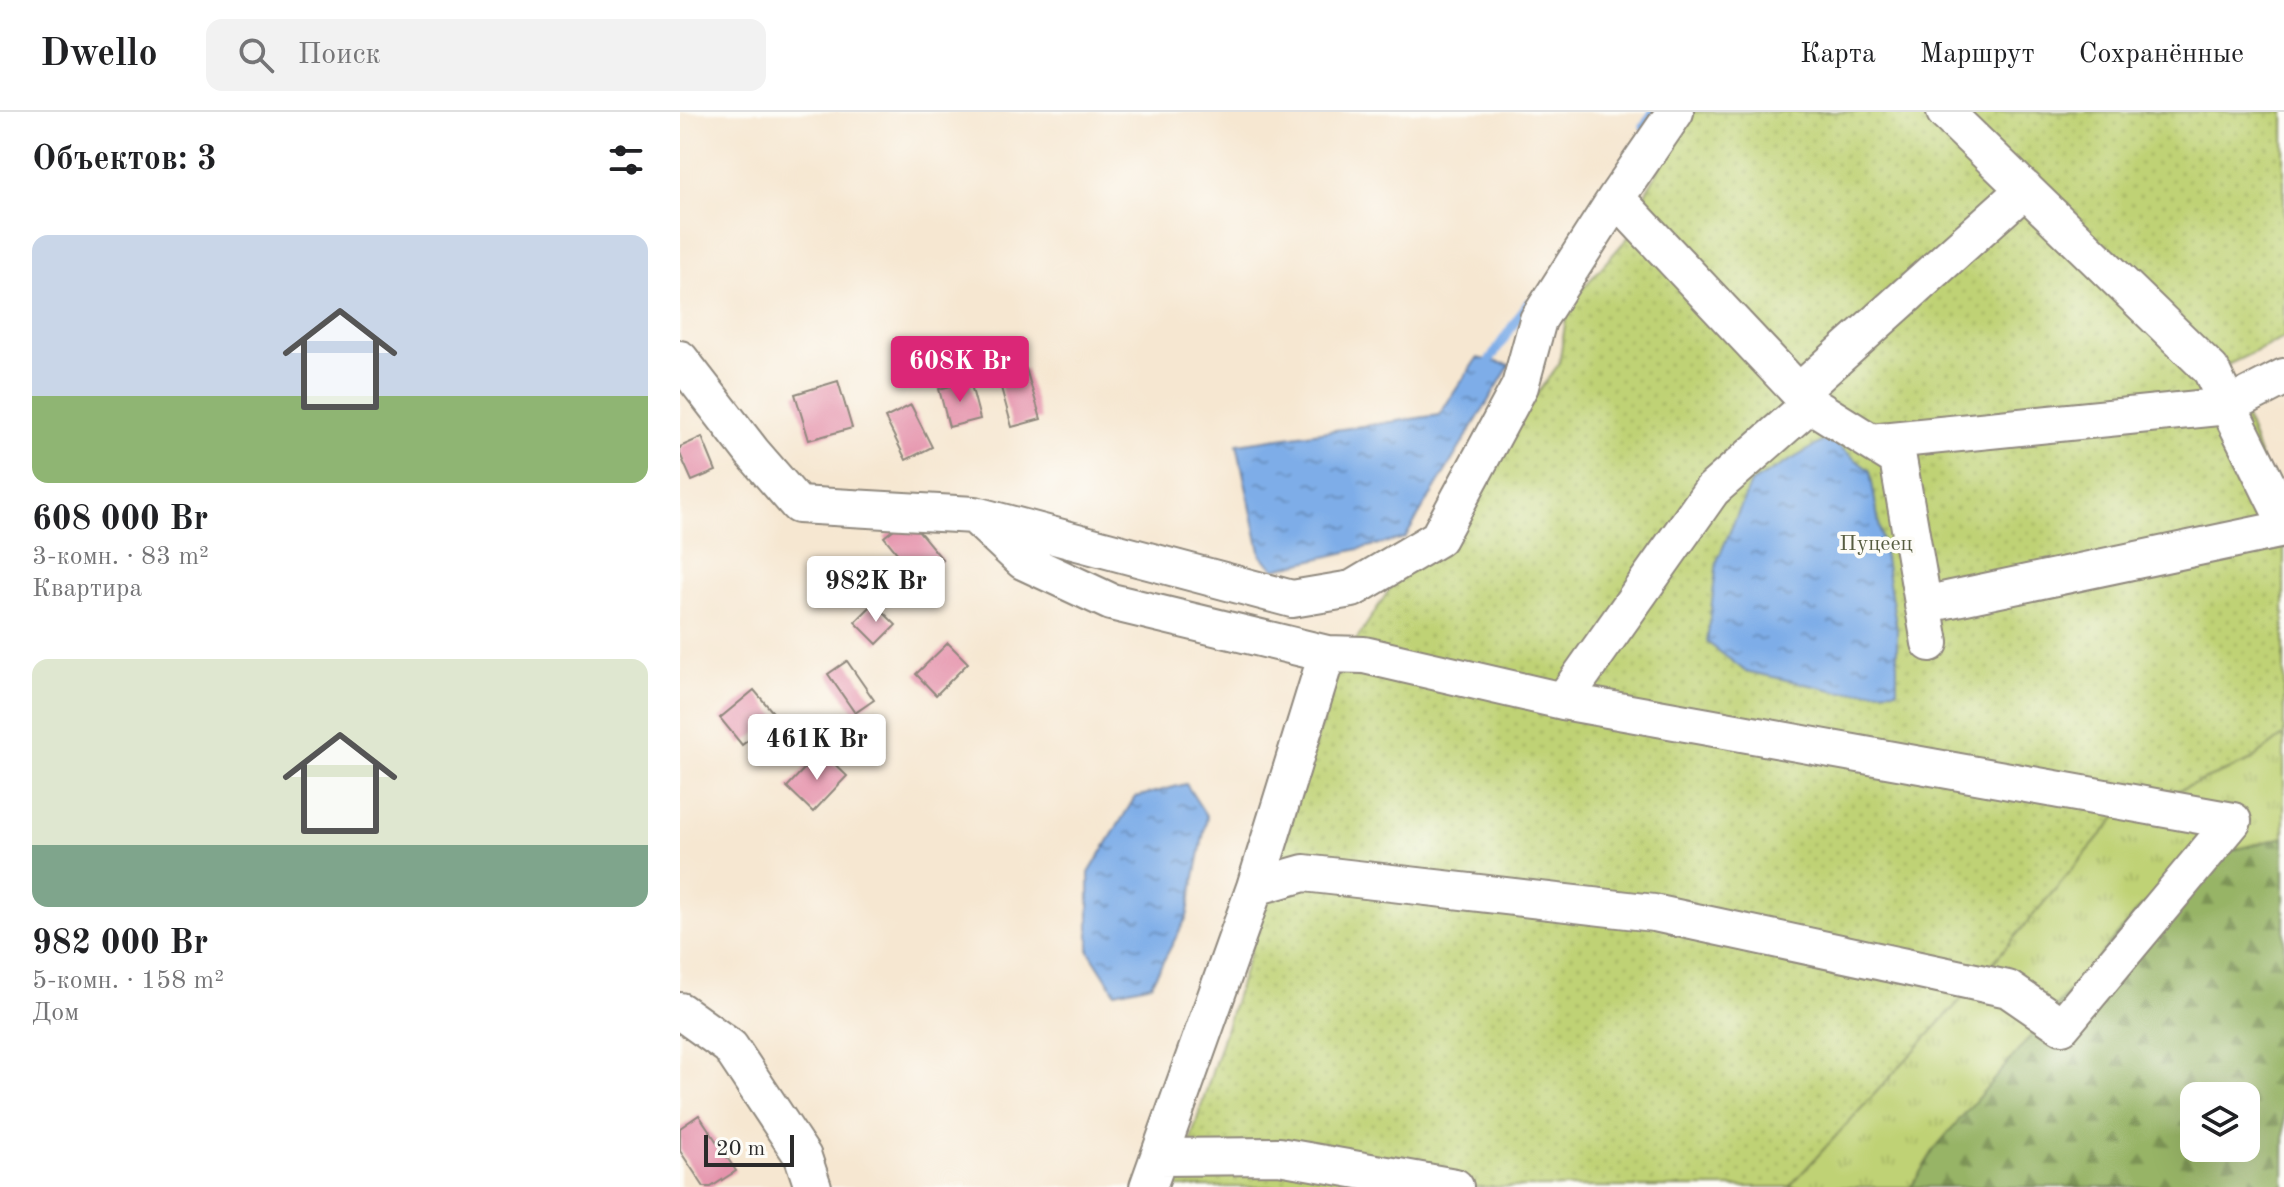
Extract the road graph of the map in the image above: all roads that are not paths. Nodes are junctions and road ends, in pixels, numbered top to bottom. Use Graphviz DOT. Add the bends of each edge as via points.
graph roads {
  1 [pos="1675,112"];
  2 [pos="1945,112"];
  3 [pos="2025,189"];
  4 [pos="1616,198"];
  5 [pos="680,359"];
  6 [pos="2284,377"];
  7 [pos="1805,398"];
  8 [pos="2228,406"];
  9 [pos="1871,442"];
  10 [pos="974,515"];
  11 [pos="2284,519"];
  12 [pos="2284,529"];
  13 [pos="1923,605"];
  14 [pos="1930,643"];
  15 [pos="1327,654"];
  16 [pos="1563,701"];
  17 [pos="1255,887"];
  18 [pos="680,1011"];
  19 [pos="1153,1172"];
  20 [pos="813,1187"];
  21 [pos="1455,1187"];
  1 -- 4 [label="street"];
  2 -- 3 [label="street"];
  3 -- 7 [label="street"];
  3 -- 8 [label="street" via="2211,370"];
  4 -- 7 [label="street"];
  4 -- 10 [label="street" via="1538,320 1520,386 1438,538 1352,589 1292,599"];
  5 -- 10 [label="street" via="798,505"];
  6 -- 8 [label="street"];
  7 -- 9 [label="street"];
  7 -- 16 [label="street" via="1712,490"];
  8 -- 9 [label="street"];
  8 -- 11 [label="street"];
  9 -- 13 [label="street" via="1898,459"];
  10 -- 15 [label="street" via="1023,561 1111,602"];
  12 -- 13 [label="street"];
  13 -- 14 [label="street"];
  15 -- 16 [label="street" via="1364,655"];
  15 -- 17 [label="street"];
  16 -- 17 [label="street" via="2233,821 2062,1026 2008,989 1654,913 1304,873"];
  17 -- 19 [label="street"];
  18 -- 20 [label="street" via="730,1047 803,1157"];
  19 -- 21 [label="street" via="1279,1156"];
}
